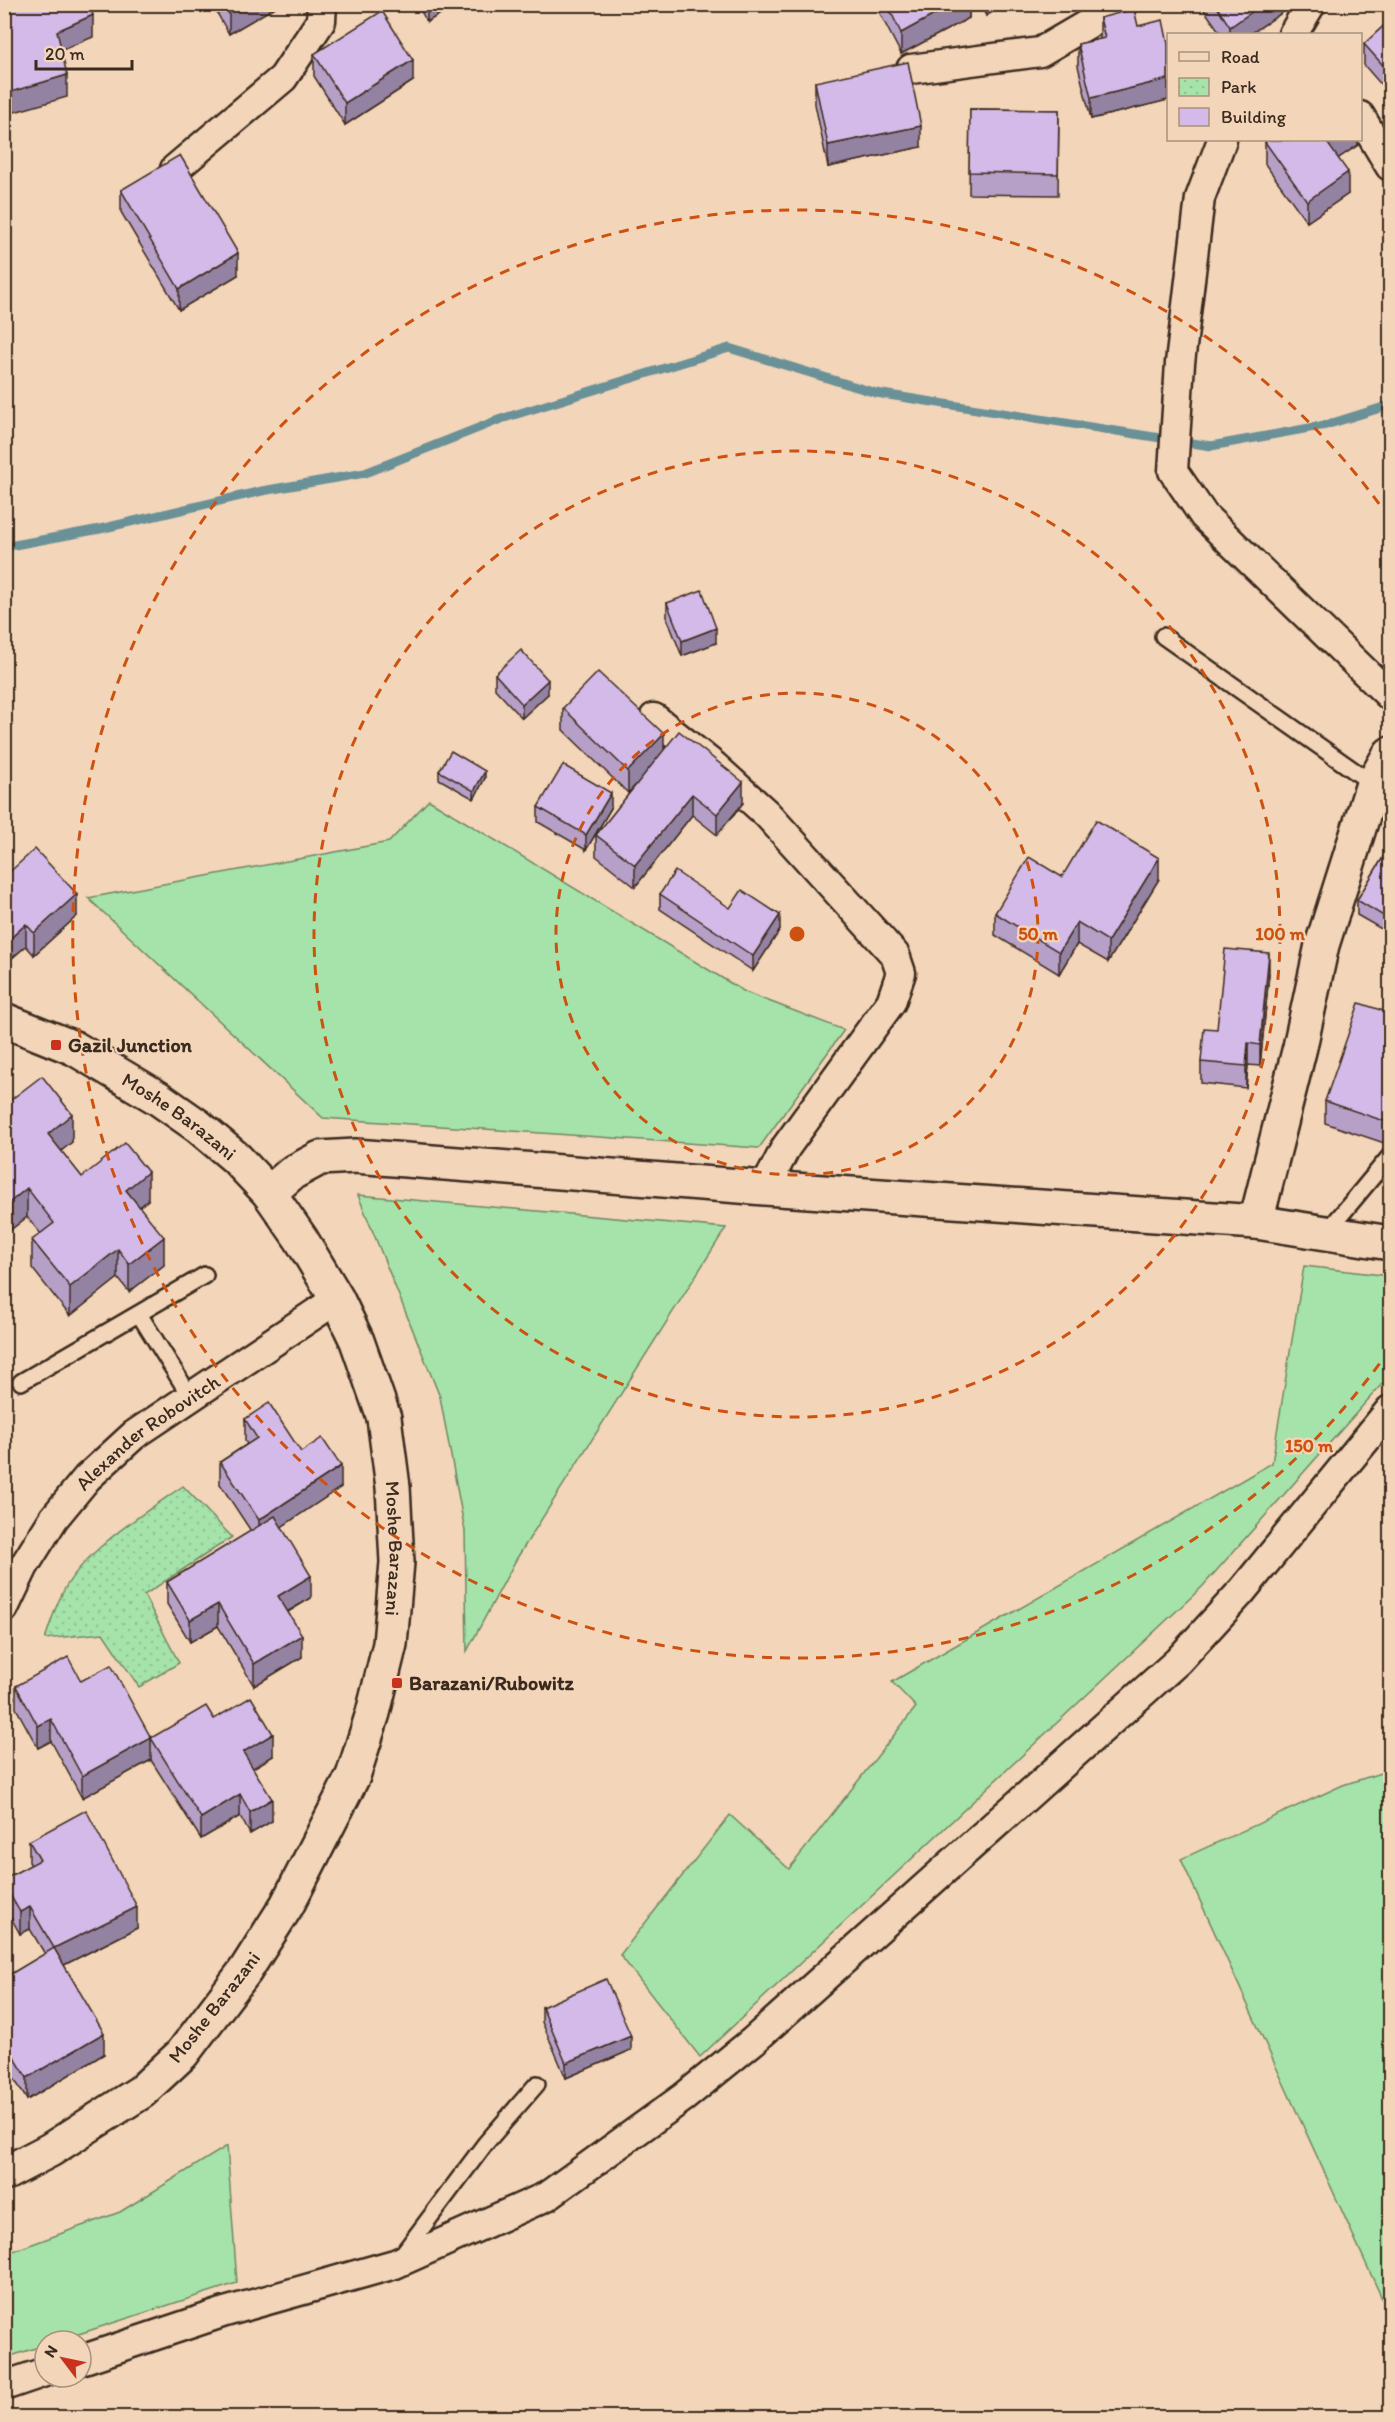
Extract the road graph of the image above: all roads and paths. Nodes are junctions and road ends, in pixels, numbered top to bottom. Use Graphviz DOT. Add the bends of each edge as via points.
graph roads {
  1 [pos="322,4"];
  2 [pos="1122,4"];
  3 [pos="1311,4"];
  4 [pos="1294,33"];
  5 [pos="911,69"];
  6 [pos="1362,119"];
  7 [pos="1222,141"];
  8 [pos="1390,166"];
  9 [pos="175,169"];
  10 [pos="1163,636"];
  11 [pos="1390,696"];
  12 [pos="654,718"];
  13 [pos="1390,754"];
  14 [pos="1373,784"];
  15 [pos="4,1020"];
  16 [pos="1390,1156"];
  17 [pos="765,1188"];
  18 [pos="269,1193"];
  19 [pos="1256,1222"];
  20 [pos="1326,1233"];
  21 [pos="1390,1243"];
  22 [pos="205,1275"];
  23 [pos="337,1299"];
  24 [pos="139,1314"];
  25 [pos="21,1382"];
  26 [pos="190,1396"];
  27 [pos="1390,1410"];
  28 [pos="4,1608"];
  29 [pos="537,2084"];
  30 [pos="4,2174"];
  31 [pos="395,2264"];
  32 [pos="93,2356"];
  33 [pos="33,2376"];
  34 [pos="4,2386"];
  1 -- 9 [label="street" via="321,21 283,78"];
  2 -- 5 [label="street" via="1040,52"];
  3 -- 4 [label="street"];
  6 -- 8 [label="street"];
  7 -- 11 [label="street" via="1200,198 1180,363 1173,471 1204,516"];
  10 -- 14 [label="lane"];
  12 -- 17 [label="street" via="767,814 895,955 901,973 891,1002 786,1147"];
  13 -- 14 [label="street"];
  14 -- 19 [label="street" via="1322,945"];
  15 -- 18 [label="street, Moshe Barazani" via="74,1048 158,1098 228,1151"];
  16 -- 20 [label="lane"];
  17 -- 18 [label="street" via="355,1156 320,1158 292,1173"];
  17 -- 19 [label="street"];
  18 -- 23 [label="street, Moshe Barazani"];
  19 -- 20 [label="street"];
  20 -- 21 [label="street"];
  22 -- 24 [label="lane"];
  23 -- 26 [label="street, Alexander Robovitch"];
  23 -- 30 [label="street, Moshe Barazani" via="357,1341 384,1418 397,1562 390,1644 353,1776 287,1905 245,1971 182,2054 141,2092 50,2150"];
  24 -- 25 [label="lane"];
  24 -- 26 [label="lane"];
  26 -- 28 [label="street, Alexander Robovitch" via="134,1436 87,1478 54,1518"];
  27 -- 31 [label="street" via="1242,1591 1178,1661 753,2042 547,2196"];
  29 -- 31 [label="lane" via="485,2144"];
  31 -- 32 [label="street" via="225,2312"];
  33 -- 34 [label="street"];
}
